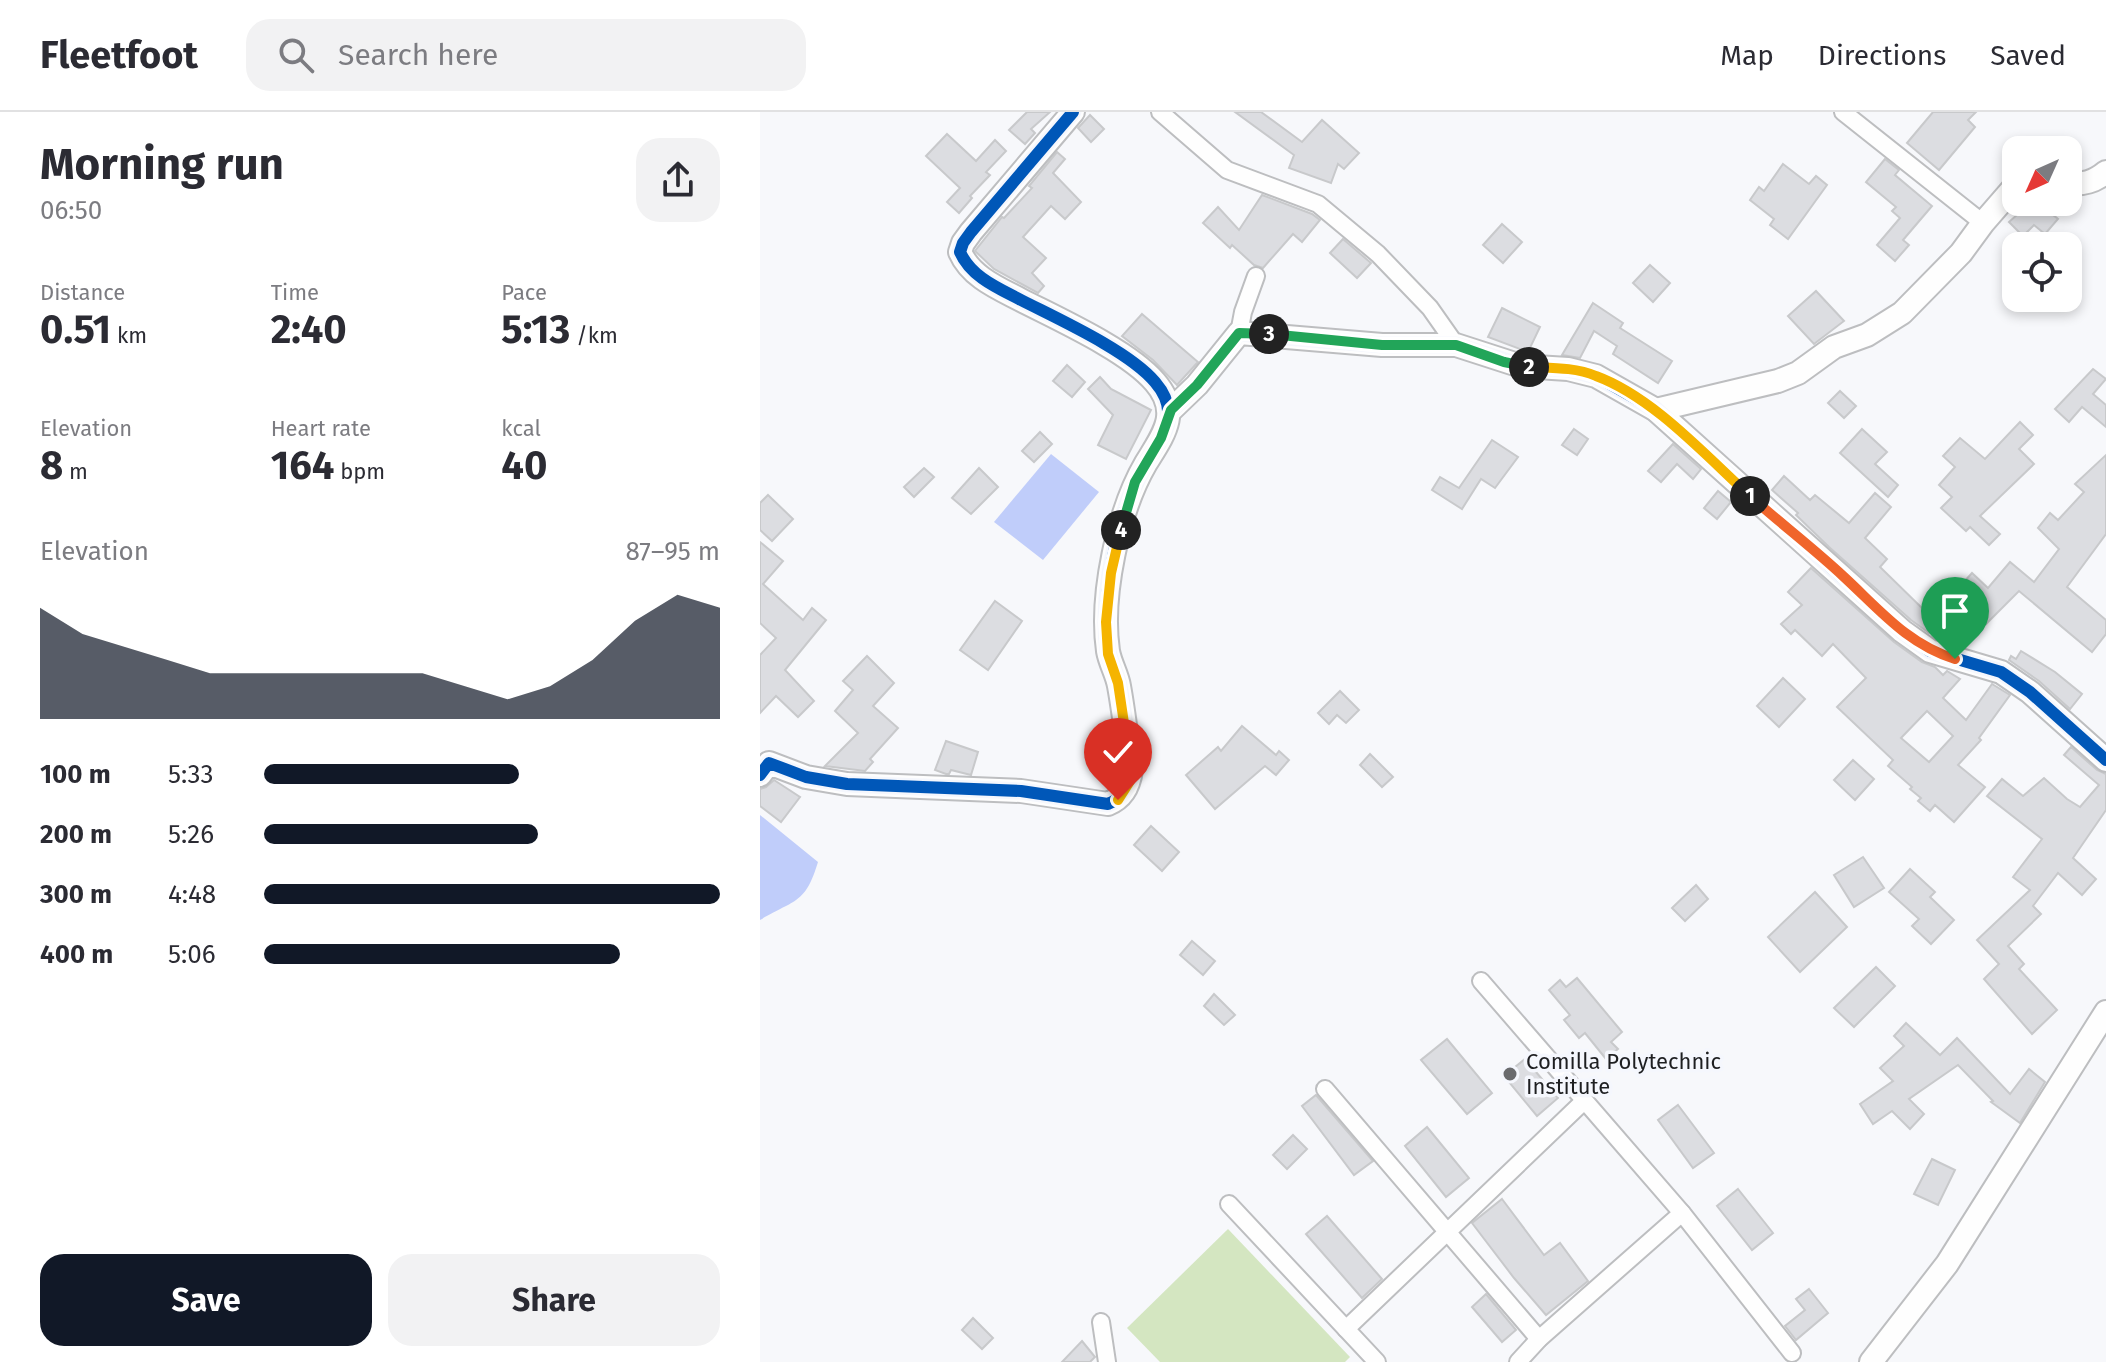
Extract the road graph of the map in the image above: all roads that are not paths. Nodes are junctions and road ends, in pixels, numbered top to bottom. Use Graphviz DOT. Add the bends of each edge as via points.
graph roads {
  1 [pos="1073,112"];
  2 [pos="1160,112"];
  3 [pos="1843,112"];
  4 [pos="2106,172"];
  5 [pos="2082,185"];
  6 [pos="2002,201"];
  7 [pos="1983,223"];
  8 [pos="1256,276"];
  9 [pos="1239,333"];
  10 [pos="1456,345"];
  11 [pos="1171,410"];
  12 [pos="1656,410"];
  13 [pos="2106,760"];
  14 [pos="763,765"];
  15 [pos="1481,981"];
  16 [pos="2106,1012"];
  17 [pos="1325,1089"];
  18 [pos="1584,1101"];
  19 [pos="1229,1204"];
  20 [pos="1682,1213"];
  21 [pos="1101,1322"];
  22 [pos="1346,1329"];
  23 [pos="1539,1339"];
  24 [pos="1792,1353"];
  25 [pos="1107,1362"];
  26 [pos="1377,1362"];
  27 [pos="1518,1362"];
  28 [pos="1871,1362"];
  1 -- 11 [label="street" via="971,232 960,252 984,280 1144,370"];
  2 -- 10 [label="street" via="1227,170 1318,204 1378,254 1430,308"];
  3 -- 7 [label="street"];
  4 -- 5 [label="street"];
  6 -- 7 [label="street"];
  7 -- 12 [label="street" via="1902,313 1867,335 1834,347 1778,381"];
  8 -- 9 [label="street"];
  9 -- 10 [label="street" via="1382,345"];
  9 -- 11 [label="street"];
  10 -- 12 [label="street" via="1521,366 1596,376"];
  11 -- 14 [label="street" via="1135,482 1111,573 1108,654 1118,683 1131,770 1118,800 1108,804 1021,791 847,784"];
  12 -- 13 [label="street" via="1902,631 1930,651 2001,672"];
  15 -- 18 [label="street"];
  16 -- 28 [label="street" via="1947,1264"];
  17 -- 23 [label="street"];
  18 -- 20 [label="street"];
  18 -- 22 [label="street"];
  19 -- 22 [label="street"];
  20 -- 23 [label="street"];
  20 -- 24 [label="street"];
  21 -- 25 [label="street"];
  22 -- 26 [label="street"];
  23 -- 27 [label="street"];
}
